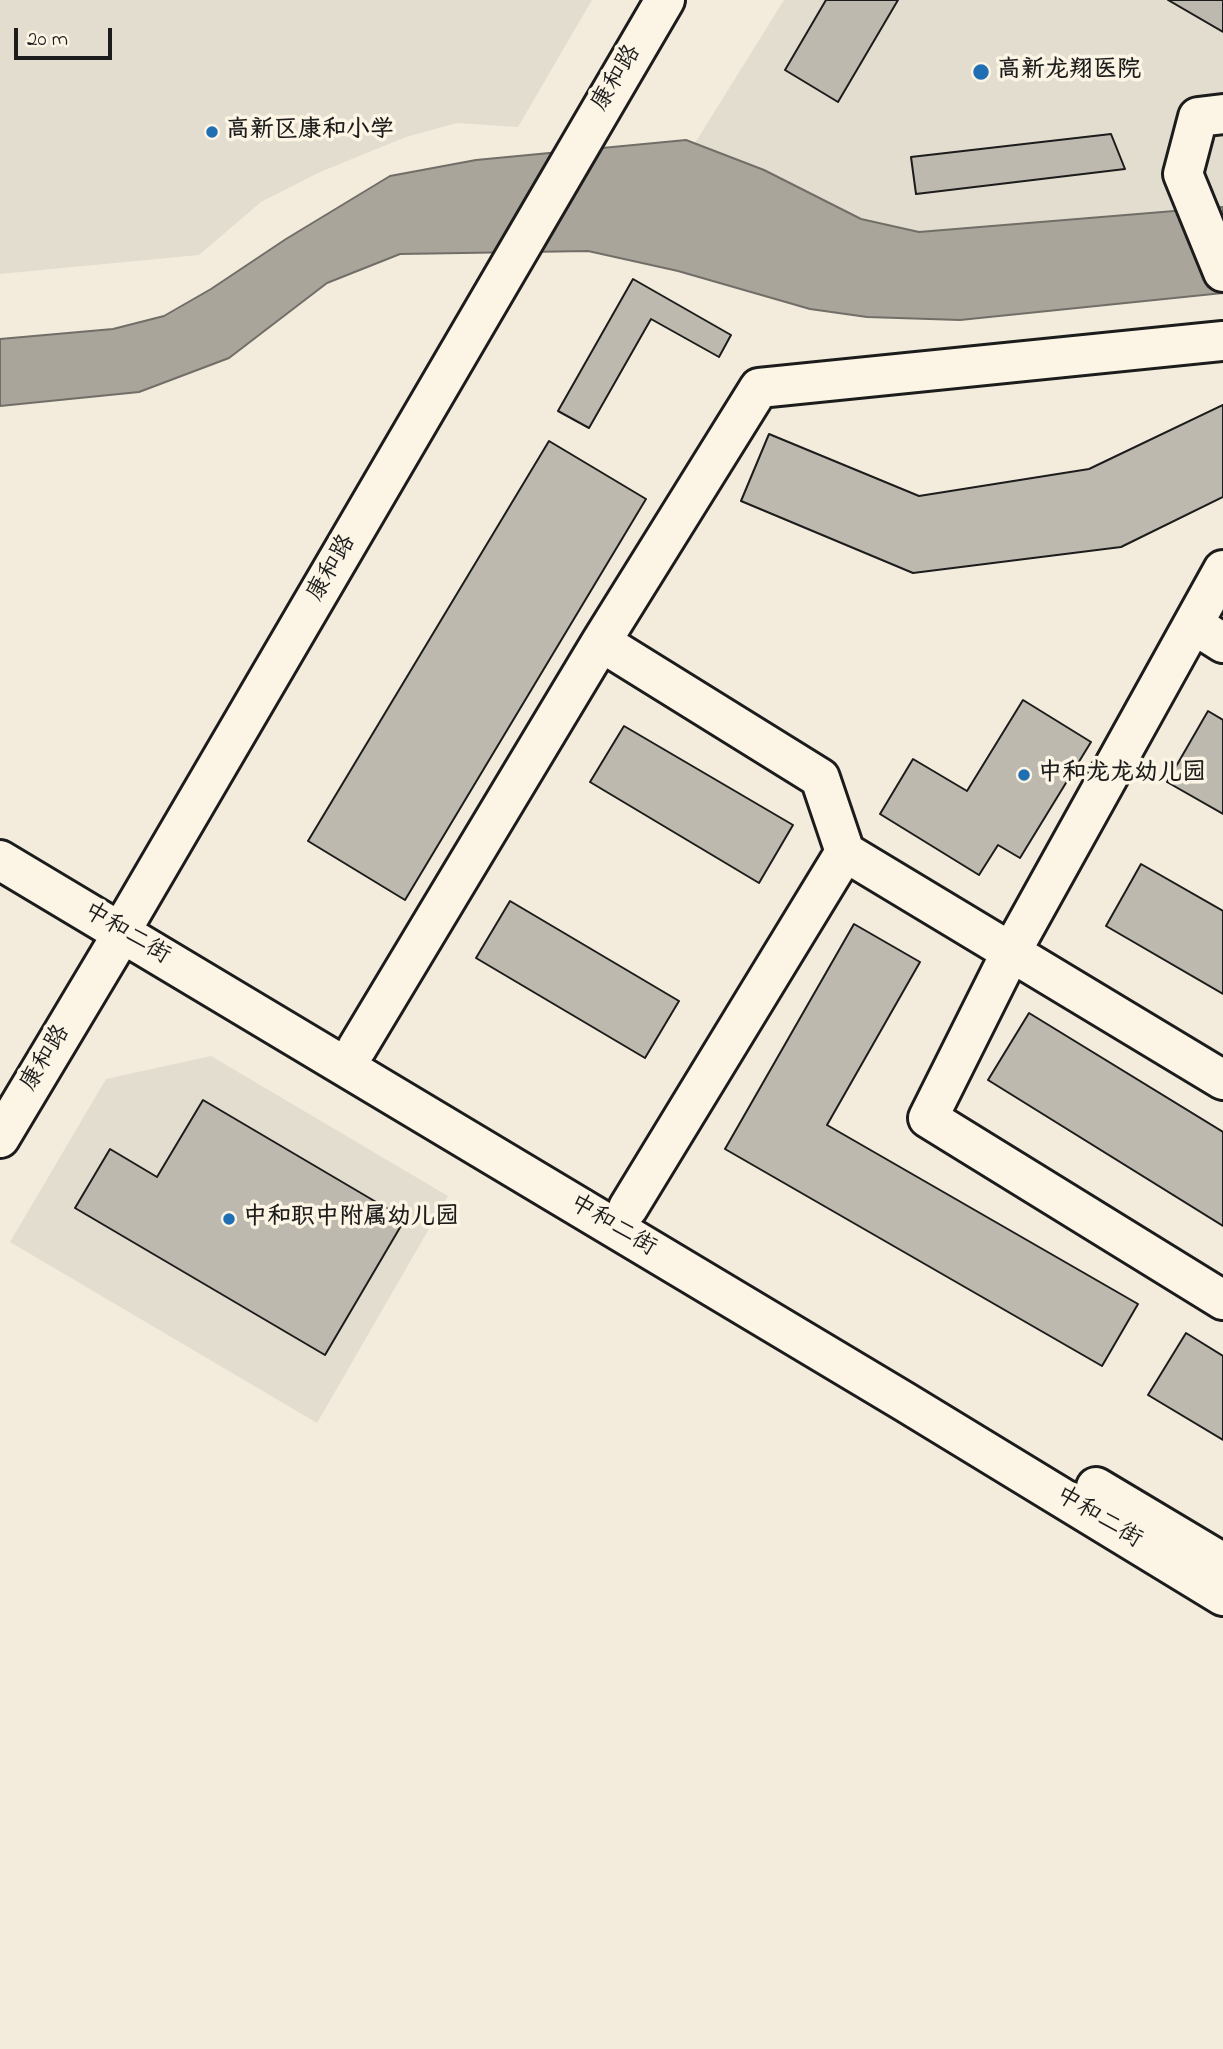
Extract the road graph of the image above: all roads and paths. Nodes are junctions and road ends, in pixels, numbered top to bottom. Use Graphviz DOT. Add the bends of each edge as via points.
graph roads {
  1 [pos="665,0"];
  2 [pos="1223,114"];
  3 [pos="1223,272"];
  4 [pos="1223,341"];
  5 [pos="1223,570"];
  6 [pos="1208,634"];
  7 [pos="601,642"];
  8 [pos="0,834"];
  9 [pos="845,852"];
  10 [pos="0,860"];
  11 [pos="126,923"];
  12 [pos="1011,952"];
  13 [pos="357,1048"];
  14 [pos="1223,1080"];
  15 [pos="0,1138"];
  16 [pos="628,1208"];
  17 [pos="1223,1300"];
  18 [pos="1223,1563"];
  19 [pos="1223,1596"];
  1 -- 11 [label="street, 康和路"];
  2 -- 3 [label="street" via="1198,117 1183,174"];
  4 -- 7 [label="street" via="759,388"];
  5 -- 6 [label="street"];
  6 -- 12 [label="street"];
  7 -- 9 [label="street" via="820,778"];
  7 -- 13 [label="street"];
  8 -- 11 [label="street, 中和二街"];
  9 -- 12 [label="street"];
  9 -- 16 [label="street"];
  10 -- 11 [label="street, 中和二街"];
  11 -- 13 [label="street, 中和二街"];
  11 -- 15 [label="street, 康和路"];
  11 -- 19 [label="street, 中和二街"];
  12 -- 14 [label="street"];
  12 -- 17 [label="street" via="928,1118"];
  13 -- 16 [label="street, 中和二街"];
  16 -- 18 [label="street, 中和二街"];
}
